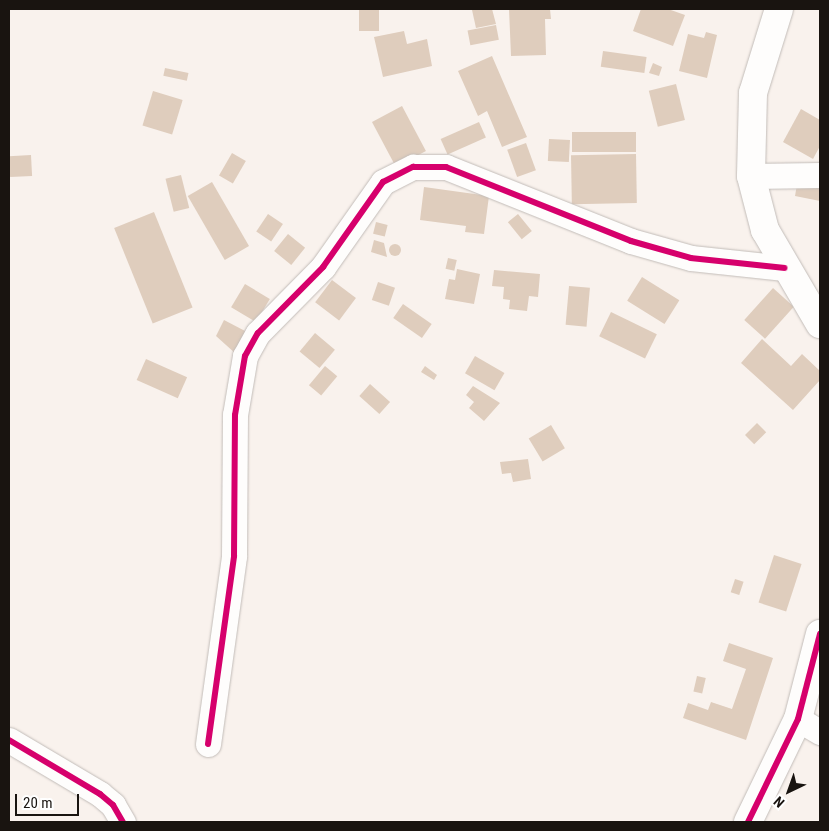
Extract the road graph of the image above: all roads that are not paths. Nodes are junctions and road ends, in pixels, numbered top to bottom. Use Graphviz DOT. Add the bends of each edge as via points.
graph roads {
  1 [pos="779,9"];
  2 [pos="820,175"];
  3 [pos="751,176"];
  4 [pos="784,268"];
  5 [pos="820,324"];
  6 [pos="820,634"];
  7 [pos="809,726"];
  8 [pos="9,740"];
  9 [pos="208,744"];
  10 [pos="123,822"];
  11 [pos="748,822"];
  1 -- 3 [label="street" via="753,93"];
  2 -- 3 [label="street"];
  3 -- 4 [label="street" via="765,230"];
  4 -- 5 [label="street"];
  4 -- 9 [label="street" via="690,258 631,241 446,167 413,167 383,182 323,267 258,333 244,356 235,415 234,556"];
  6 -- 7 [label="street"];
  7 -- 11 [label="street"];
  8 -- 10 [label="street" via="100,794 113,805"];
}
